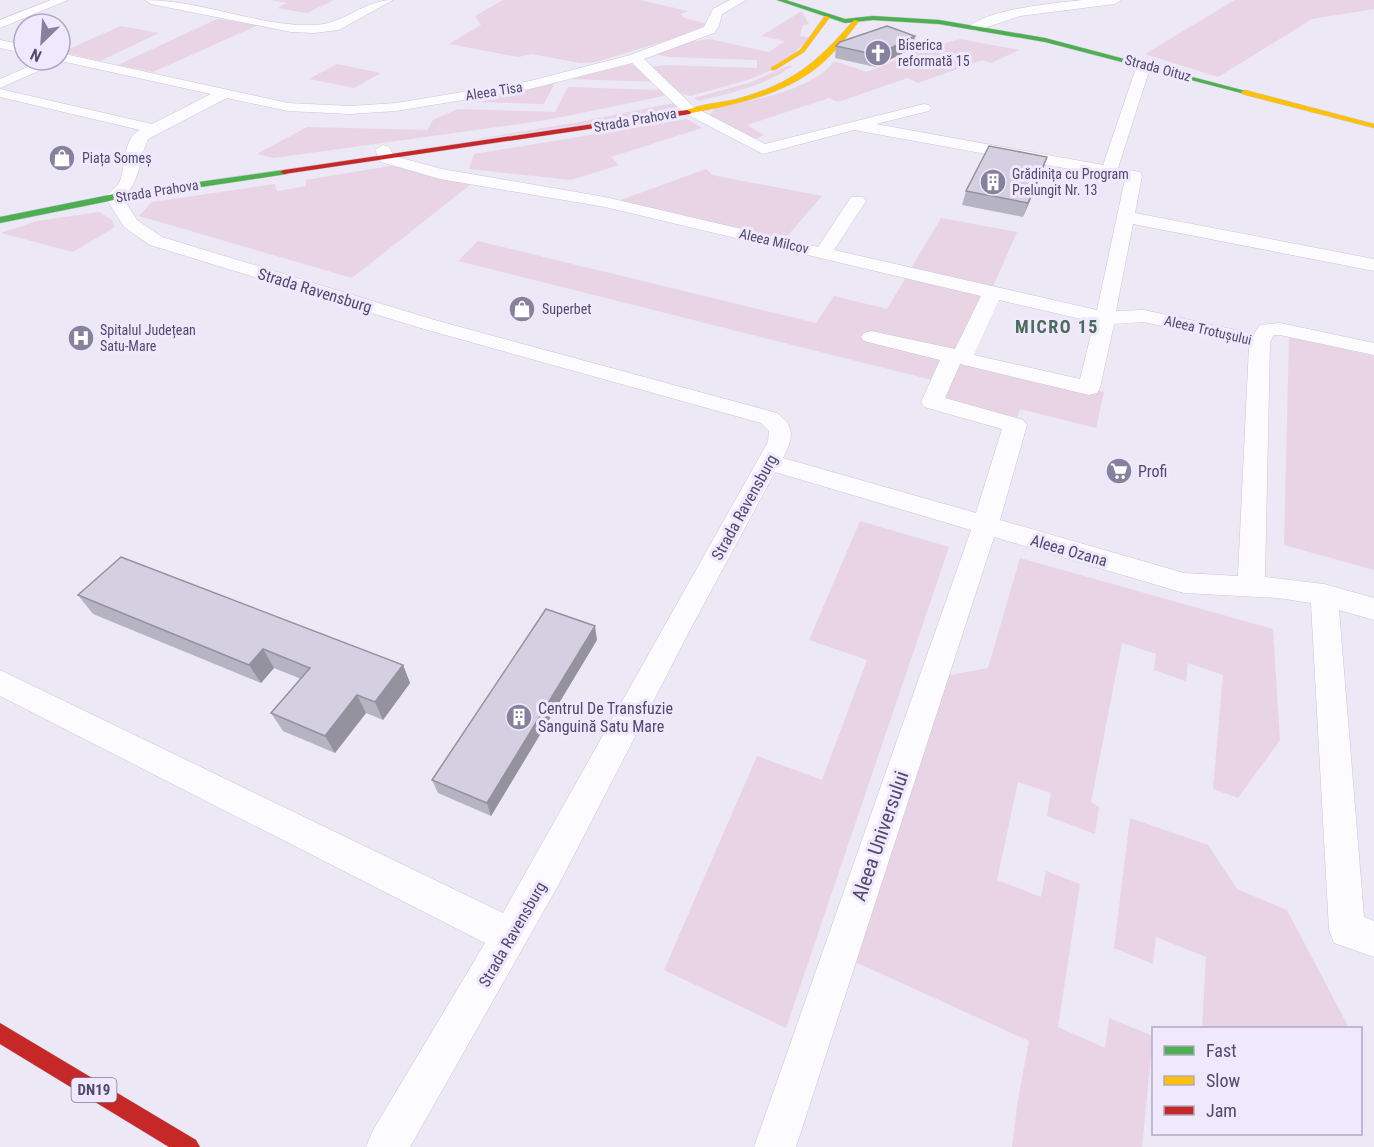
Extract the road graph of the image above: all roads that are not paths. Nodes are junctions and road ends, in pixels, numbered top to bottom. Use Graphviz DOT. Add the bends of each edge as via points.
graph roads {
  1 [pos="62,0"];
  2 [pos="151,0"];
  3 [pos="387,0"];
  4 [pos="740,0"];
  5 [pos="780,0"];
  6 [pos="1115,0"];
  7 [pos="841,3"];
  8 [pos="825,12"];
  9 [pos="856,21"];
  10 [pos="0,24"];
  11 [pos="975,27"];
  12 [pos="635,58"];
  13 [pos="72,61"];
  14 [pos="1144,65"];
  15 [pos="27,72"];
  16 [pos="760,75"];
  17 [pos="0,84"];
  18 [pos="0,93"];
  19 [pos="224,94"];
  20 [pos="686,102"];
  21 [pos="924,108"];
  22 [pos="854,125"];
  23 [pos="1374,126"];
  24 [pos="153,129"];
  25 [pos="447,150"];
  26 [pos="385,154"];
  27 [pos="1109,171"];
  28 [pos="440,174"];
  29 [pos="120,191"];
  30 [pos="857,201"];
  31 [pos="0,210"];
  32 [pos="1126,217"];
  33 [pos="0,220"];
  34 [pos="823,253"];
  35 [pos="1374,265"];
  36 [pos="992,293"];
  37 [pos="1106,318"];
  38 [pos="871,337"];
  39 [pos="1260,342"];
  40 [pos="1374,349"];
  41 [pos="957,356"];
  42 [pos="768,462"];
  43 [pos="985,526"];
  44 [pos="1251,587"];
  45 [pos="1324,595"];
  46 [pos="1374,609"];
  47 [pos="0,682"];
  48 [pos="510,936"];
  49 [pos="1374,939"];
  50 [pos="0,1033"];
  51 [pos="189,1147"];
  52 [pos="387,1147"];
  53 [pos="775,1147"];
  1 -- 10 [label="street"];
  2 -- 3 [label="street" via="291,28 314,29 335,27"];
  4 -- 12 [label="street, Aleea Tisa" via="715,12 709,30"];
  5 -- 8 [label="street, Strada Oituz"];
  6 -- 11 [label="street" via="1002,16"];
  7 -- 8 [label="street"];
  8 -- 9 [label="street, Strada Oituz"];
  8 -- 16 [label="street" via="802,51"];
  9 -- 11 [label="street, Strada Oituz" via="870,11"];
  9 -- 20 [label="street, Strada Prahova" via="830,55 809,72 774,89"];
  11 -- 14 [label="street, Strada Oituz"];
  12 -- 19 [label="street, Aleea Tisa" via="530,85 396,107 312,109"];
  12 -- 20 [label="street"];
  13 -- 19 [label="street, Aleea Tisa"];
  14 -- 23 [label="street, Strada Oituz"];
  14 -- 27 [label="street"];
  15 -- 17 [label="street, Aleea Tisa"];
  18 -- 24 [label="street"];
  19 -- 24 [label="street"];
  20 -- 22 [label="street" via="763,149"];
  20 -- 25 [label="street, Strada Prahova"];
  20 -- 26 [label="street, Strada Prahova"];
  21 -- 22 [label="street"];
  22 -- 27 [label="street"];
  24 -- 29 [label="street" via="141,136"];
  25 -- 26 [label="street, Strada Prahova"];
  25 -- 28 [label="street" via="440,161"];
  26 -- 28 [label="street, Aleea Milcov"];
  26 -- 29 [label="street, Strada Prahova"];
  26 -- 29 [label="street, Strada Prahova"];
  27 -- 32 [label="street" via="1134,176"];
  28 -- 34 [label="street, Aleea Milcov" via="605,202"];
  29 -- 31 [label="street, Strada Prahova"];
  29 -- 33 [label="street, Strada Prahova"];
  29 -- 42 [label="street, Strada Ravensburg" via="120,212 137,231 156,241 431,325 768,418 779,425 782,433"];
  30 -- 34 [label="street"];
  32 -- 35 [label="street"];
  32 -- 37 [label="street"];
  34 -- 36 [label="street, Aleea Milcov"];
  36 -- 37 [label="street, Aleea Milcov"];
  36 -- 41 [label="street"];
  37 -- 39 [label="street, Aleea Trotușului" via="1144,316"];
  37 -- 41 [label="street" via="1089,388"];
  38 -- 41 [label="street"];
  39 -- 40 [label="street, Aleea Trotușului" via="1267,329 1280,329"];
  39 -- 44 [label="street"];
  41 -- 43 [label="street, Aleea Universului" via="932,402 1015,425"];
  42 -- 43 [label="street, Aleea Ozana"];
  42 -- 48 [label="street, Strada Ravensburg"];
  43 -- 44 [label="street, Aleea Ozana" via="1184,583"];
  43 -- 53 [label="street, Aleea Universului"];
  44 -- 45 [label="street, Aleea Ozana"];
  45 -- 46 [label="street, Aleea Ozana"];
  45 -- 49 [label="street" via="1347,930"];
  47 -- 48 [label="street"];
  48 -- 52 [label="street, Strada Ravensburg"];
  50 -- 51 [label="street, DN19"];
}
